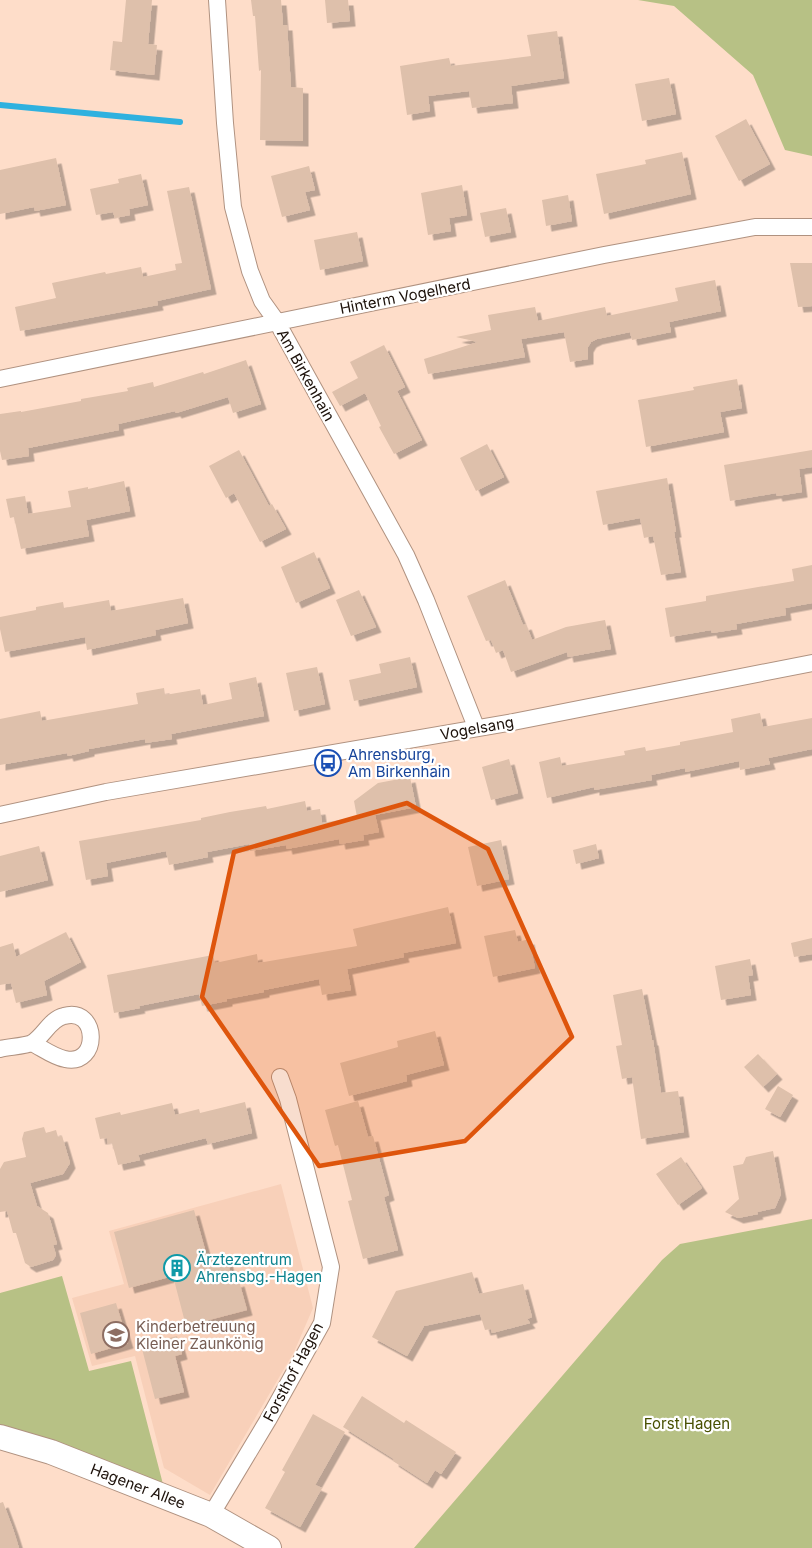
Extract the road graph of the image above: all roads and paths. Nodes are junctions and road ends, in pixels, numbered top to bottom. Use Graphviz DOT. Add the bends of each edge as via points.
graph roads {
  1 [pos="217,0"];
  2 [pos="812,227"];
  3 [pos="277,322"];
  4 [pos="0,379"];
  5 [pos="812,663"];
  6 [pos="476,727"];
  7 [pos="0,815"];
  8 [pos="32,1043"];
  9 [pos="0,1049"];
  10 [pos="280,1077"];
  11 [pos="0,1437"];
  12 [pos="211,1515"];
  13 [pos="269,1548"];
  1 -- 3 [label="street, Am Birkenhain" via="233,207 250,271 262,301"];
  2 -- 3 [label="street, Hinterm Vogelherd" via="755,226"];
  3 -- 4 [label="street, Hinterm Vogelherd"];
  3 -- 6 [label="street, Am Birkenhain" via="406,555"];
  5 -- 6 [label="street, Vogelsang"];
  6 -- 7 [label="street, Vogelsang" via="117,790"];
  8 -- 9 [label="street"];
  10 -- 12 [label="street, Forsthof Hagen" via="331,1267 322,1323"];
  11 -- 12 [label="street, Hagener Allee" via="51,1452"];
  12 -- 13 [label="street, Hagener Allee"];
}
